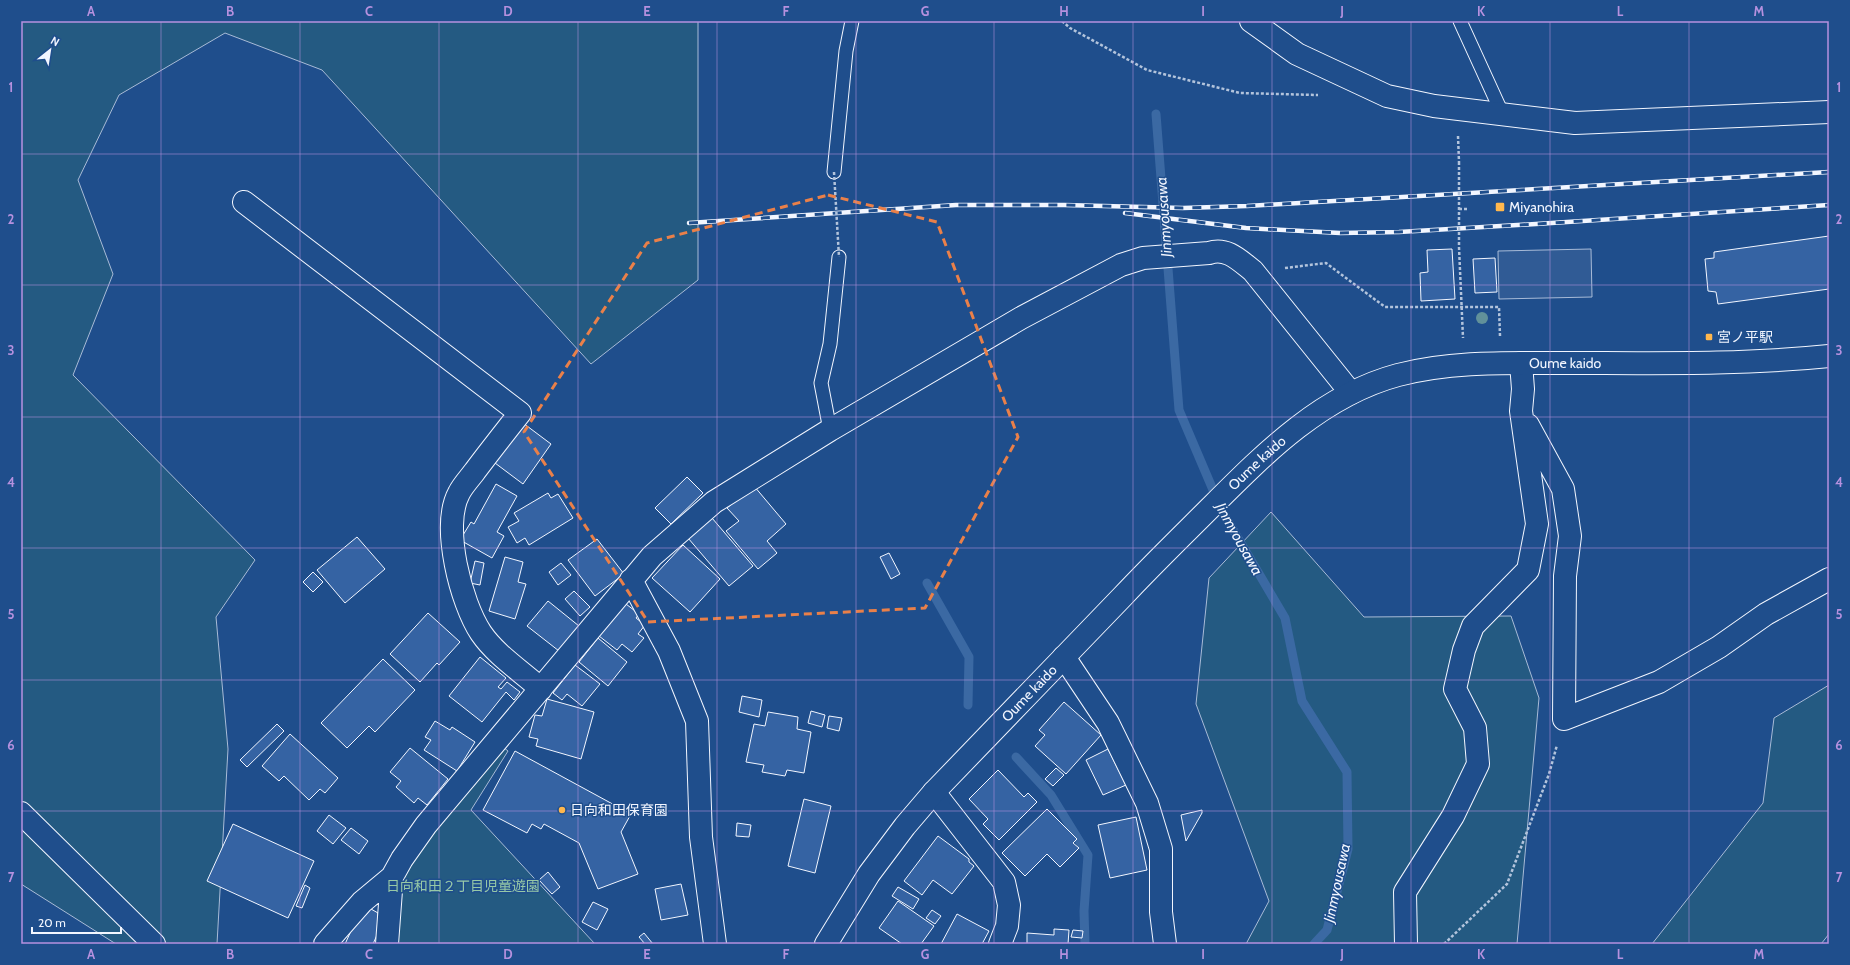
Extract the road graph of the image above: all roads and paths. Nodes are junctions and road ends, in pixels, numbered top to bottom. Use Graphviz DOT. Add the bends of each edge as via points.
graph roads {
  1 [pos="852,21"];
  2 [pos="1062,21"];
  3 [pos="1251,21"];
  4 [pos="1460,21"];
  5 [pos="1325,95"];
  6 [pos="1829,112"];
  7 [pos="1502,113"];
  8 [pos="1459,142"];
  9 [pos="834,172"];
  10 [pos="244,202"];
  11 [pos="1459,209"];
  12 [pos="1469,209"];
  13 [pos="839,258"];
  14 [pos="1253,271"];
  15 [pos="1461,306"];
  16 [pos="1463,334"];
  17 [pos="1500,338"];
  18 [pos="1829,356"];
  19 [pos="1521,363"];
  20 [pos="1351,393"];
  21 [pos="1521,412"];
  22 [pos="830,430"];
  23 [pos="1829,579"];
  24 [pos="631,580"];
  25 [pos="1064,657"];
  26 [pos="541,689"];
  27 [pos="1564,720"];
  28 [pos="934,792"];
  29 [pos="21,813"];
  30 [pos="392,877"];
  31 [pos="154,944"];
  32 [pos="325,944"];
  33 [pos="387,944"];
  34 [pos="716,944"];
  35 [pos="826,944"];
  36 [pos="1000,944"];
  37 [pos="1165,944"];
  38 [pos="1406,944"];
  39 [pos="1444,944"];
  1 -- 9 [label="lane" via="846,51"];
  2 -- 5 [label="path" via="1070,28 1147,70 1240,93"];
  3 -- 7 [label="main road" via="1297,54 1387,96 1434,106"];
  4 -- 7 [label="lane"];
  6 -- 7 [label="main road" via="1575,123"];
  8 -- 11 [label="path, bridge"];
  9 -- 13 [label="path, bridge"];
  10 -- 26 [label="main road" via="520,413 459,493 453,509 453,538 464,598 480,632"];
  11 -- 12 [label="path"];
  11 -- 15 [label="path, bridge"];
  13 -- 22 [label="lane" via="830,344 821,383"];
  14 -- 15 [label="path" via="1326,263 1385,307"];
  14 -- 20 [label="main road"];
  14 -- 22 [label="main road" via="1233,255 1217,250 1209,253 1143,258 1121,265 1021,318"];
  15 -- 16 [label="path"];
  15 -- 17 [label="path" via="1499,307"];
  18 -- 19 [label="main road, Oume kaido" via="1780,361 1710,363"];
  19 -- 20 [label="main road, Oume kaido" via="1447,367 1398,375"];
  19 -- 21 [label="main road"];
  20 -- 25 [label="main road, Oume kaido" via="1301,424 1250,468"];
  21 -- 27 [label="main road" via="1563,489 1570,536 1565,576"];
  21 -- 38 [label="main road" via="1537,524 1528,570 1472,626 1464,650 1455,689 1475,728 1478,764 1453,816 1405,892"];
  22 -- 24 [label="main road" via="714,502 652,556"];
  23 -- 27 [label="main road" via="1766,614 1719,647 1659,682"];
  24 -- 26 [label="main road"];
  24 -- 34 [label="main road" via="669,651 697,721 701,838"];
  25 -- 28 [label="main road, Oume kaido"];
  25 -- 37 [label="main road" via="1108,723 1147,803 1161,849 1161,912"];
  26 -- 30 [label="main road" via="426,825"];
  27 -- 39 [label="path" via="1549,774 1507,884"];
  28 -- 35 [label="main road, Oume kaido" via="869,874"];
  28 -- 36 [label="main road" via="1004,882 1009,905 1007,926"];
  29 -- 31 [label="main road"];
  30 -- 32 [label="main road" via="362,902"];
  30 -- 33 [label="main road"];
}
